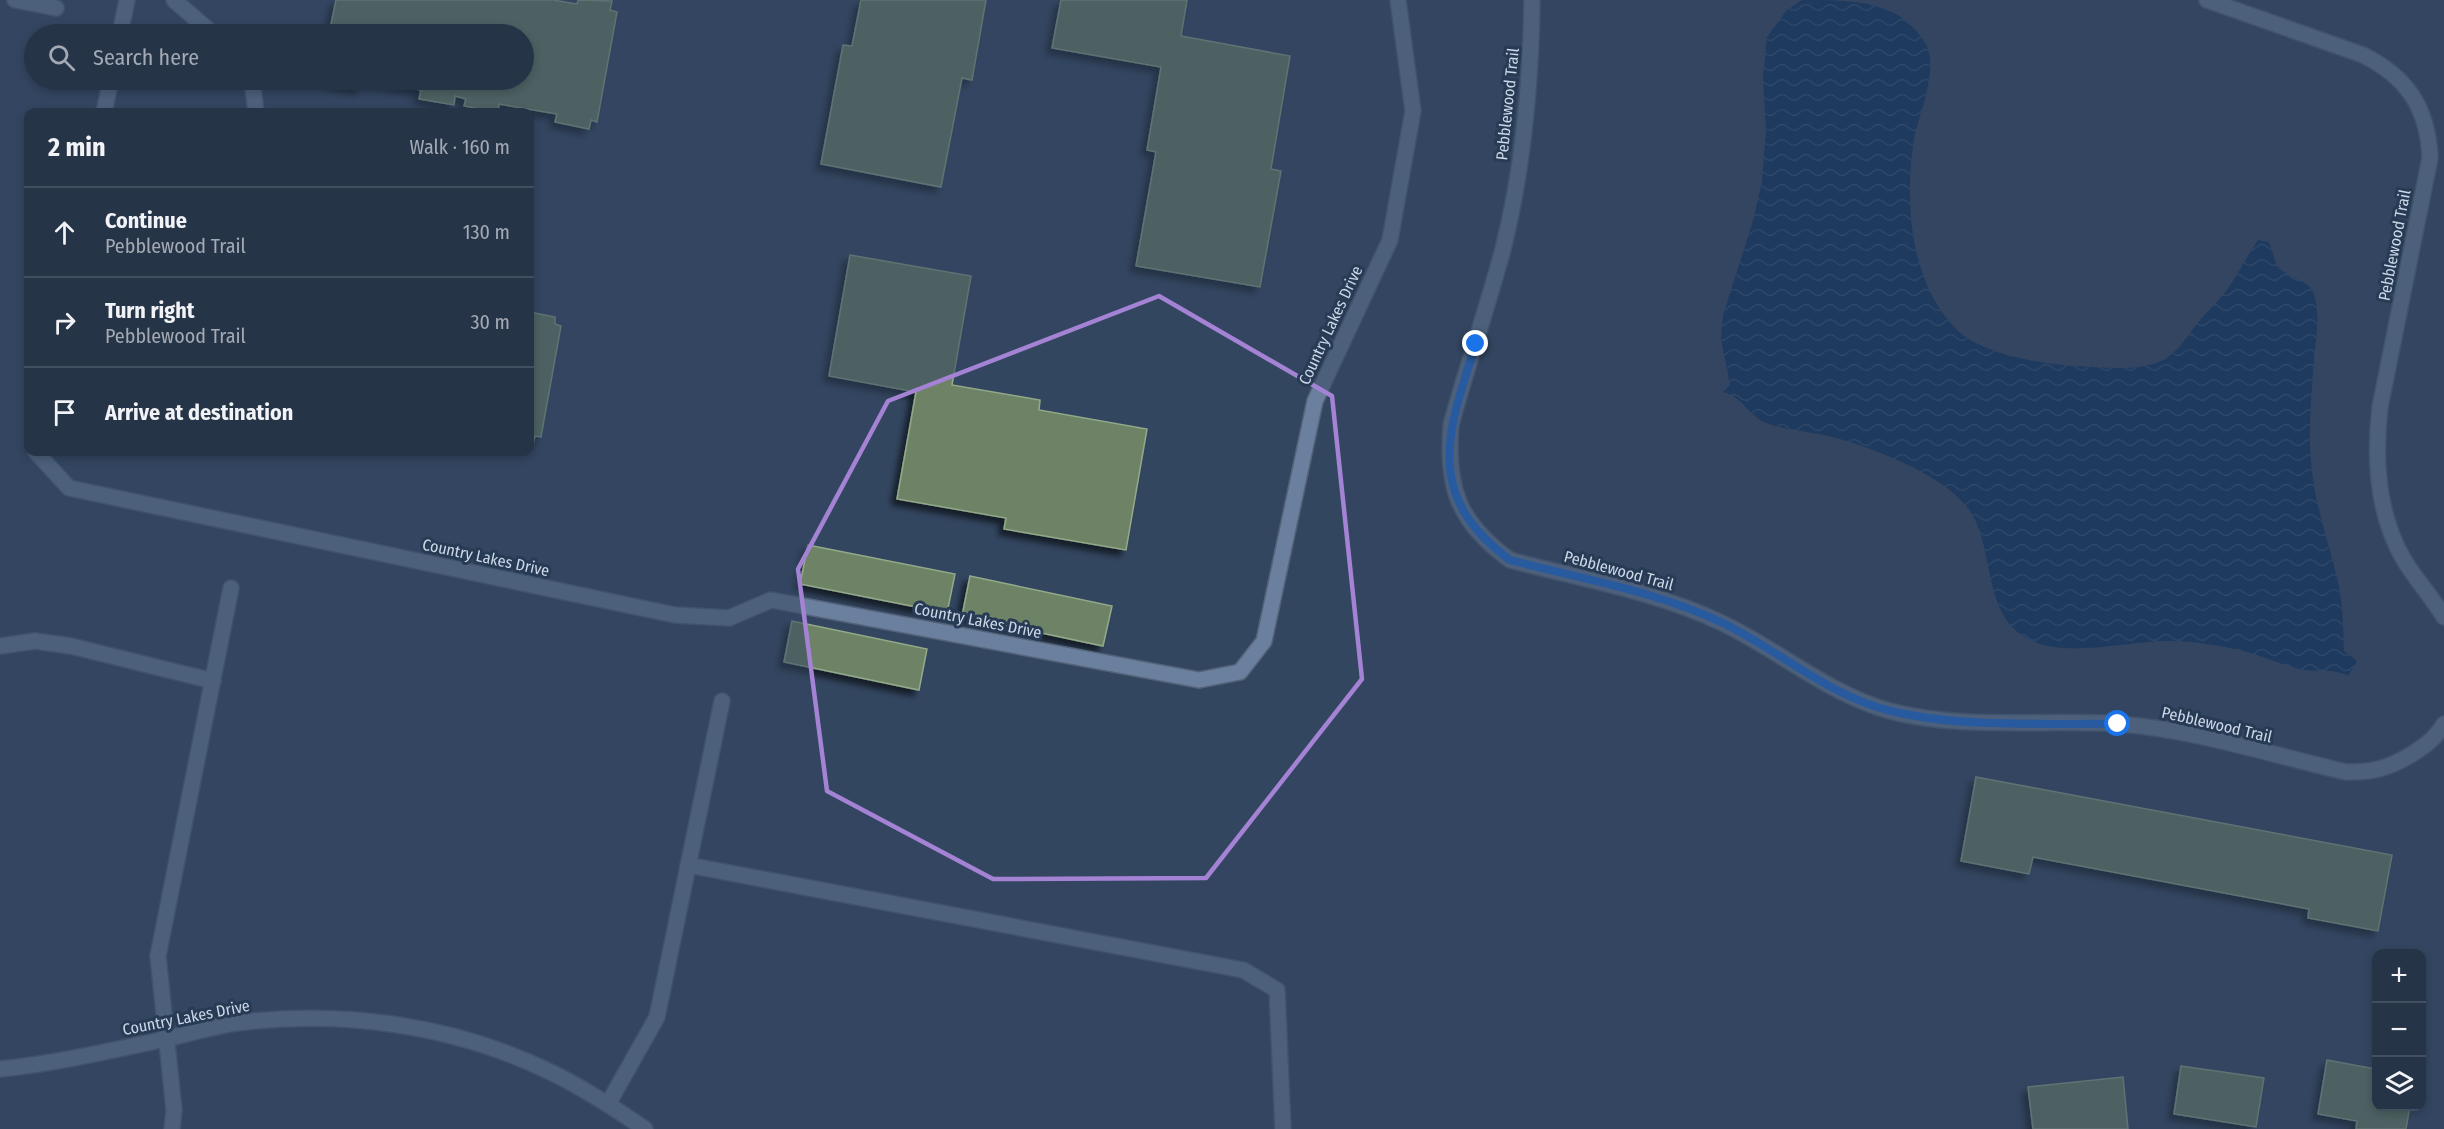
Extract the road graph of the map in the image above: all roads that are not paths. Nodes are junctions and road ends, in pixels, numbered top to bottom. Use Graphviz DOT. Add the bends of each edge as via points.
graph roads {
  1 [pos="15,0"];
  2 [pos="127,0"];
  3 [pos="174,0"];
  4 [pos="1398,0"];
  5 [pos="1532,0"];
  6 [pos="2207,0"];
  7 [pos="56,8"];
  8 [pos="122,24"];
  9 [pos="202,24"];
  10 [pos="109,90"];
  11 [pos="253,90"];
  12 [pos="105,108"];
  13 [pos="256,108"];
  14 [pos="40,456"];
  15 [pos="231,588"];
  16 [pos="2444,617"];
  17 [pos="0,646"];
  18 [pos="213,681"];
  19 [pos="722,700"];
  20 [pos="2444,724"];
  21 [pos="688,865"];
  22 [pos="168,1038"];
  23 [pos="0,1069"];
  24 [pos="608,1104"];
  25 [pos="172,1129"];
  26 [pos="645,1129"];
  27 [pos="1283,1129"];
  1 -- 7 [label="street"];
  2 -- 8 [label="street"];
  3 -- 9 [label="street"];
  4 -- 14 [label="street, Country Lakes Drive" via="1413,111 1390,240 1315,401 1264,641 1240,672 1199,680 771,600 729,618 675,615 69,488"];
  5 -- 20 [label="street, Pebblewood Trail" via="1532,47 1522,148 1503,247 1451,425 1452,488 1468,520 1490,545 1510,560 1666,600 1710,618 1761,643 1856,700 1892,711 1960,721 2157,728 2346,772 2373,771 2396,764"];
  6 -- 16 [label="street, Pebblewood Trail" via="2380,63 2407,88 2425,121 2430,158 2380,407 2376,446 2379,485 2388,523 2404,559"];
  10 -- 12 [label="street"];
  11 -- 13 [label="street"];
  15 -- 18 [label="street"];
  17 -- 18 [label="street" via="35,641 71,646"];
  18 -- 22 [label="street" via="158,956"];
  19 -- 21 [label="street"];
  21 -- 24 [label="street" via="657,1017"];
  21 -- 27 [label="street" via="1243,970 1277,990"];
  22 -- 23 [label="street, Country Lakes Drive" via="48,1064"];
  22 -- 24 [label="street, Country Lakes Drive" via="235,1024 285,1019 325,1018 410,1027 495,1049 544,1069"];
  22 -- 25 [label="street"];
  24 -- 26 [label="street, Country Lakes Drive"];
}
